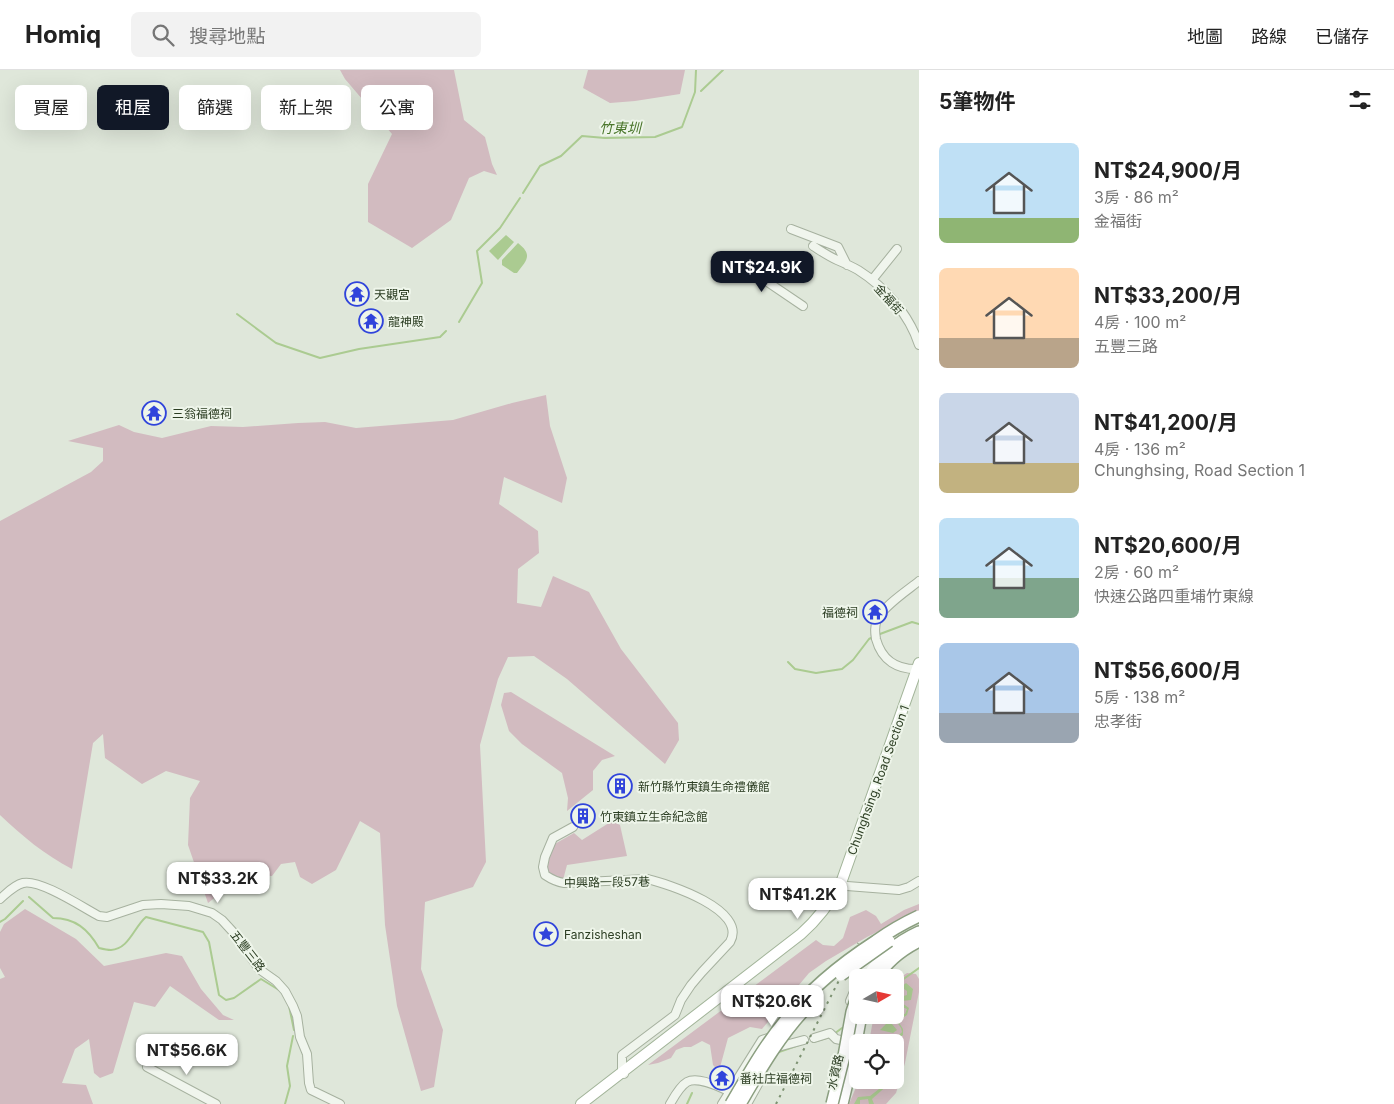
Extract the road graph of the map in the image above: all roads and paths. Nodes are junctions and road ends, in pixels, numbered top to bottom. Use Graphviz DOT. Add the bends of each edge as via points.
graph roads {
  1 [pos="791,229"];
  2 [pos="812,246"];
  3 [pos="897,250"];
  4 [pos="735,260"];
  5 [pos="847,265"];
  6 [pos="872,280"];
  7 [pos="803,306"];
  8 [pos="919,345"];
  9 [pos="919,581"];
  10 [pos="918,667"];
  11 [pos="919,684"];
  12 [pos="573,827"];
  13 [pos="919,881"];
  14 [pos="847,886"];
  15 [pos="0,899"];
  16 [pos="919,916"];
  17 [pos="919,924"];
  18 [pos="919,930"];
  19 [pos="919,939"];
  20 [pos="867,969"];
  21 [pos="873,969"];
  22 [pos="878,969"];
  23 [pos="882,969"];
  24 [pos="849,1001"];
  25 [pos="850,1024"];
  26 [pos="860,1024"];
  27 [pos="836,1037"];
  28 [pos="814,1038"];
  29 [pos="804,1040"];
  30 [pos="849,1041"];
  31 [pos="778,1047"];
  32 [pos="849,1058"];
  33 [pos="146,1067"];
  34 [pos="624,1074"];
  35 [pos="729,1091"];
  36 [pos="216,1104"];
  37 [pos="340,1104"];
  38 [pos="581,1104"];
  39 [pos="590,1104"];
  40 [pos="670,1104"];
  41 [pos="722,1104"];
  42 [pos="731,1104"];
  43 [pos="740,1104"];
  44 [pos="747,1104"];
  45 [pos="826,1104"];
  46 [pos="832,1104"];
  47 [pos="838,1104"];
  48 [pos="842,1104"];
  1 -- 5 [label="street, 金福街" via="838,247"];
  2 -- 5 [label="street, 金福街"];
  3 -- 6 [label="street"];
  4 -- 7 [label="street"];
  5 -- 6 [label="street, 金福街"];
  6 -- 8 [label="street, 金福街" via="900,308"];
  9 -- 10 [label="street" via="882,612 875,627 877,642 885,657 911,670"];
  10 -- 34 [label="main road, Chunghsing, Road Section 1" via="841,883 825,909 801,934"];
  11 -- 14 [label="main road, Chunghsing, Road Section 1"];
  12 -- 34 [label="street, 中興路一段57巷" via="552,838 548,847 543,867 545,875 551,879 564,883 657,881 694,895 726,916 734,929 734,937 691,985 675,1015 622,1054"];
  13 -- 14 [label="street" via="899,890"];
  14 -- 34 [label="main road, Chunghsing, Road Section 1" via="832,912 807,937 664,1048"];
  15 -- 37 [label="street, 五豐三路" via="20,884 31,882 99,916 107,917 151,904 189,906 222,920 260,968 285,991 293,1006 307,1054 311,1090"];
  16 -- 42 [label="highway, bridge" via="853,956 815,987 774,1035"];
  17 -- 43 [label="highway, bridge" via="856,964 819,994 780,1040"];
  18 -- 20 [label="street" via="886,947"];
  18 -- 21 [label="highway" via="892,947"];
  19 -- 22 [label="street" via="892,954"];
  19 -- 23 [label="highway" via="896,954"];
  24 -- 27 [label="street, 水資路"];
  25 -- 46 [label="highway, bridge"];
  26 -- 48 [label="highway"];
  27 -- 28 [label="street"];
  27 -- 30 [label="street"];
  27 -- 45 [label="street, 水資路" via="835,1075"];
  29 -- 31 [label="street"];
  31 -- 35 [label="street" via="768,1038 762,1040"];
  31 -- 44 [label="street"];
  32 -- 47 [label="street, 水資路"];
  33 -- 36 [label="street"];
  34 -- 38 [label="main road, Chunghsing, Road Section 1"];
  34 -- 39 [label="main road, Chunghsing, Road Section 1"];
  35 -- 40 [label="street" via="693,1080 682,1086"];
  35 -- 41 [label="street"];
}
